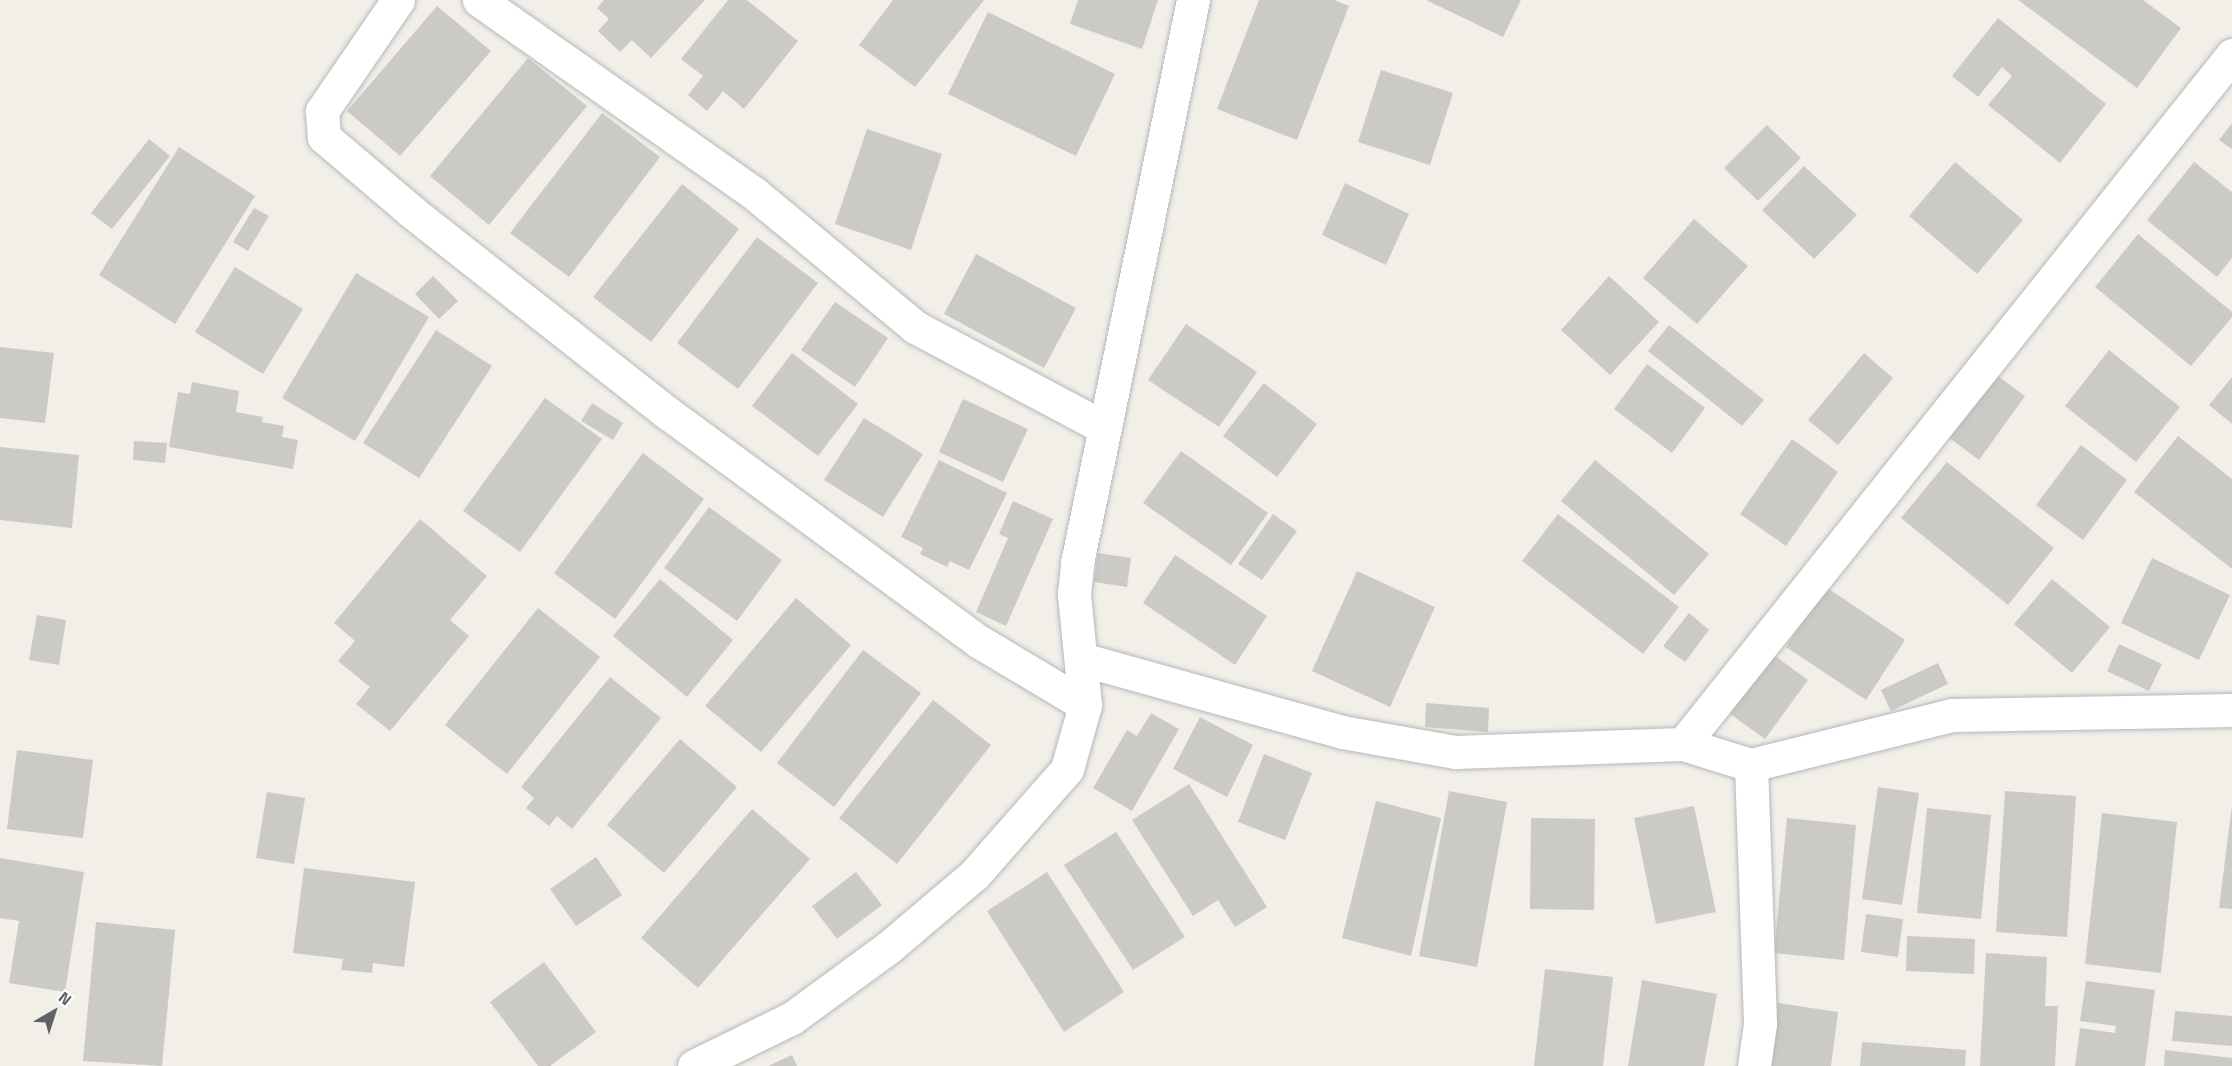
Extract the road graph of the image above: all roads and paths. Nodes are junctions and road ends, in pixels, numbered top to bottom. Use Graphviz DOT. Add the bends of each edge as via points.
graph roads {
  1 [pos="398,0"];
  2 [pos="480,0"];
  3 [pos="1193,0"];
  4 [pos="2232,55"];
  5 [pos="1105,428"];
  6 [pos="1081,659"];
  7 [pos="1085,705"];
  8 [pos="2232,710"];
  9 [pos="1683,744"];
  10 [pos="1751,765"];
  11 [pos="694,1066"];
  12 [pos="1754,1066"];
  1 -- 7 [label="street" via="322,111 324,137 411,212 669,414 978,642"];
  2 -- 5 [label="street" via="755,194 915,327"];
  3 -- 5 [label="street"];
  4 -- 9 [label="street"];
  5 -- 6 [label="street" via="1077,563 1074,594"];
  6 -- 7 [label="street"];
  6 -- 9 [label="street" via="1342,732 1455,752"];
  7 -- 11 [label="street" via="1067,769 974,875 889,947 792,1018"];
  8 -- 10 [label="street" via="1952,715"];
  9 -- 10 [label="street"];
  10 -- 12 [label="street" via="1760,1024"];
}
